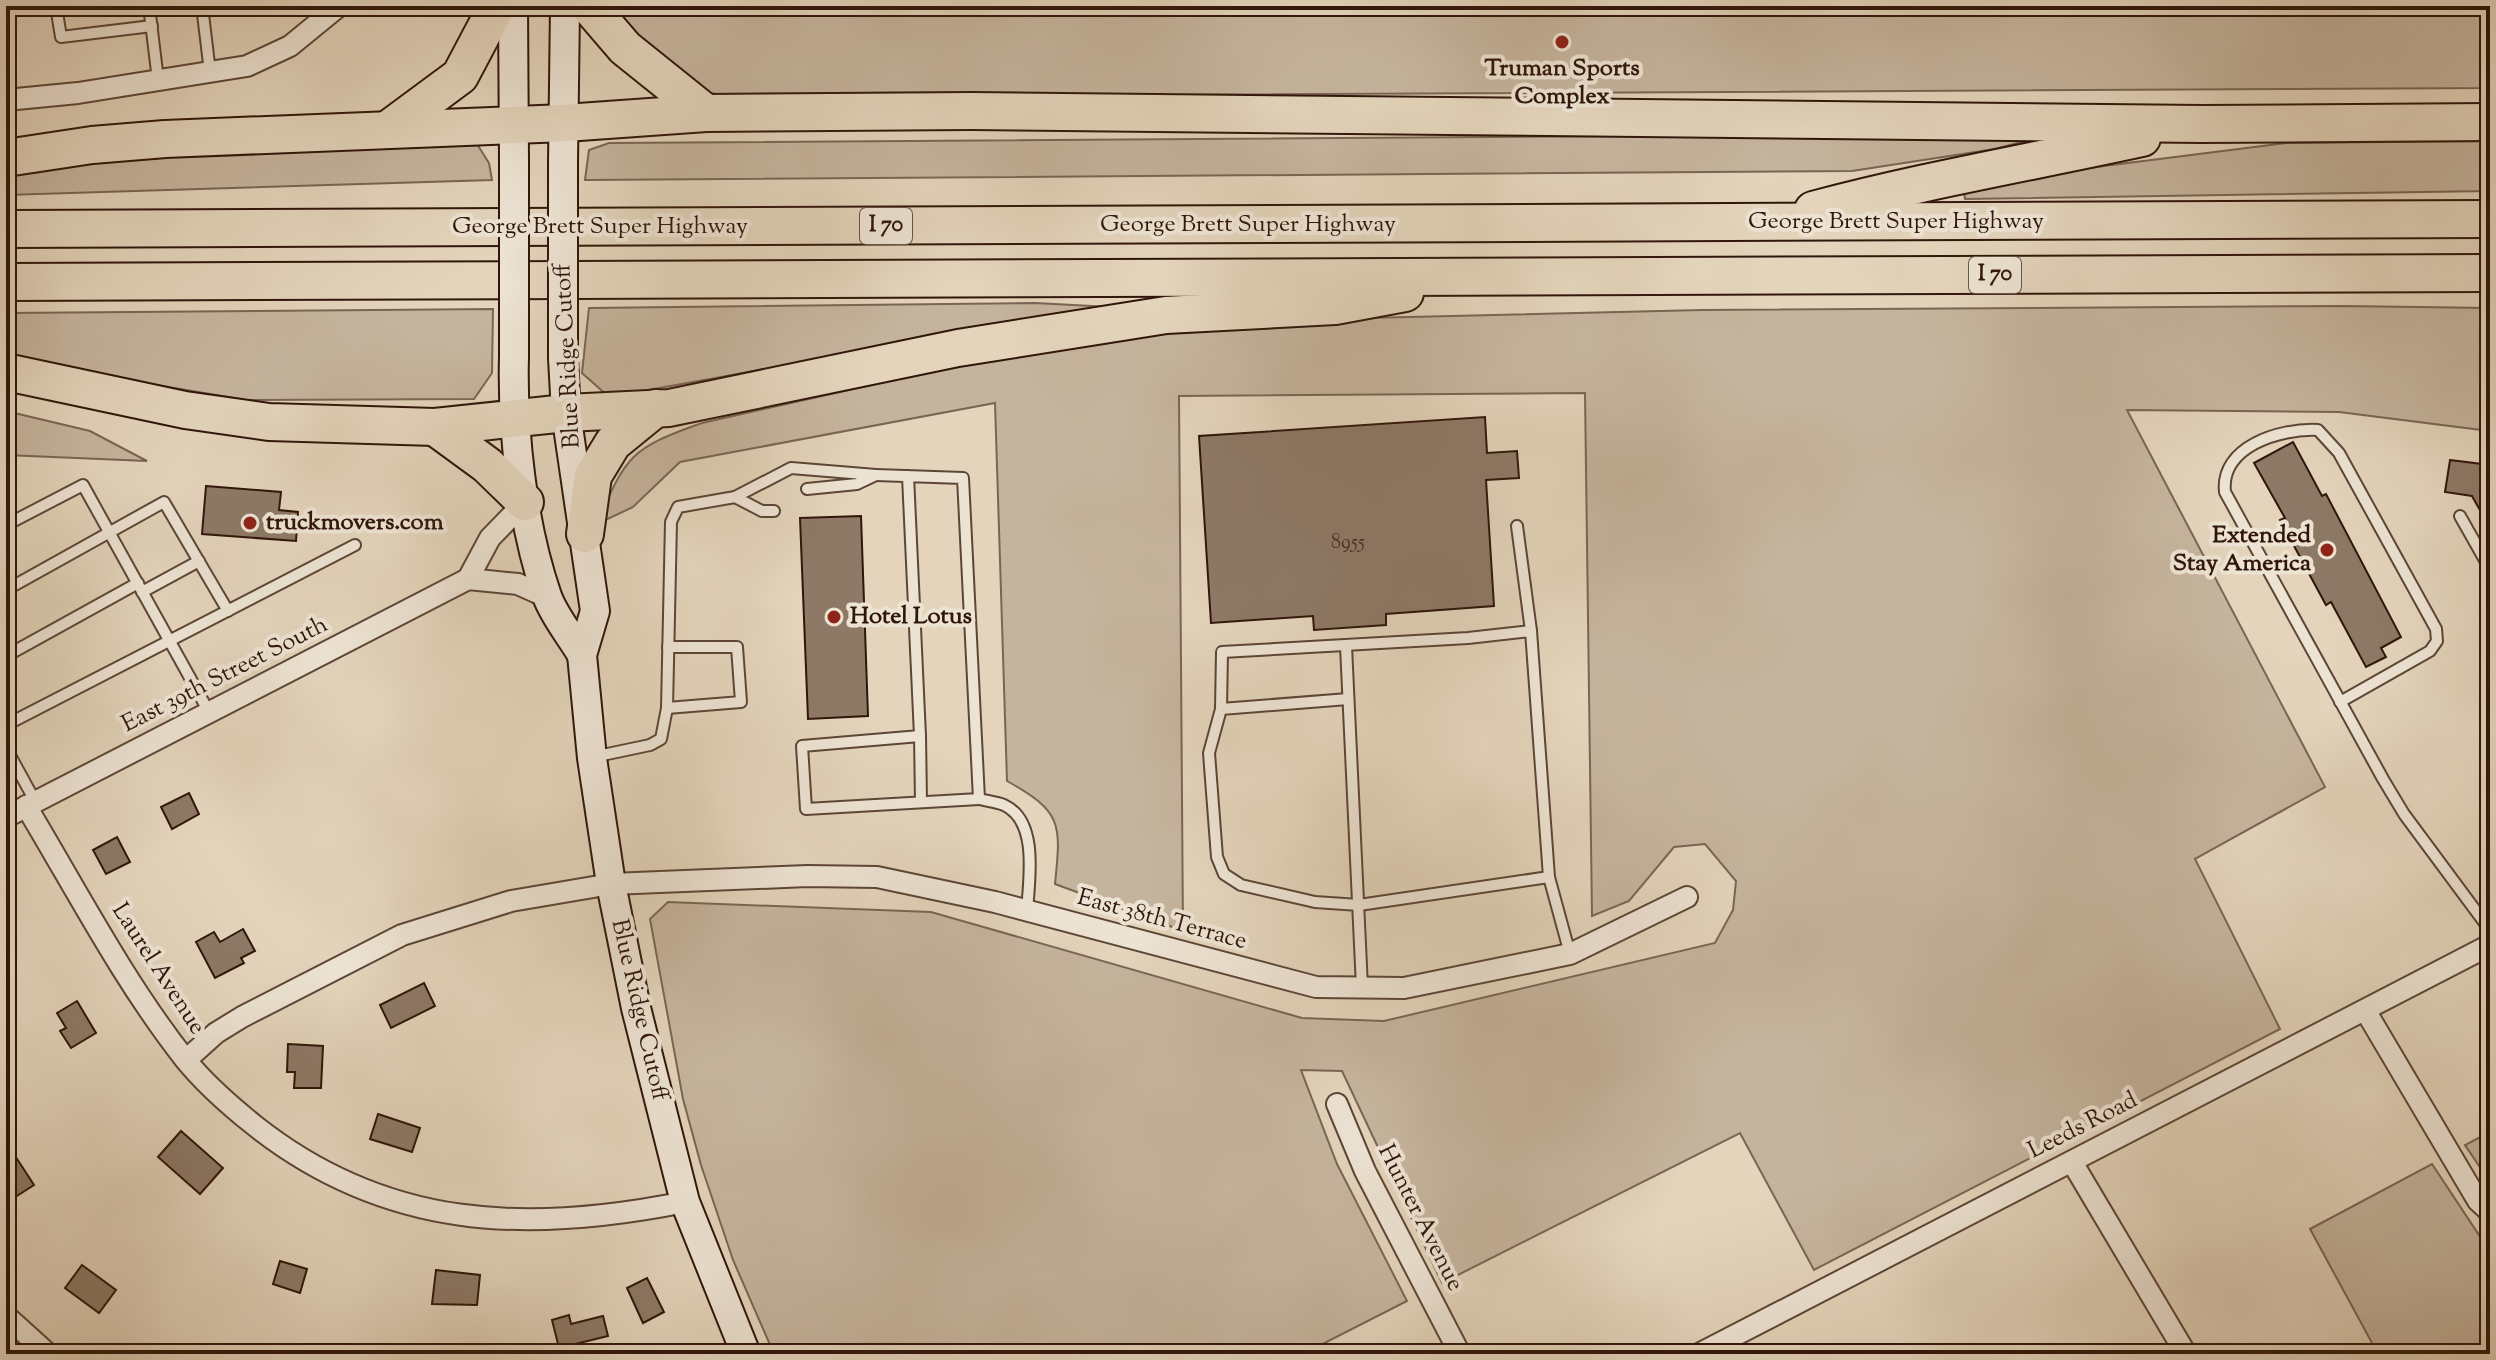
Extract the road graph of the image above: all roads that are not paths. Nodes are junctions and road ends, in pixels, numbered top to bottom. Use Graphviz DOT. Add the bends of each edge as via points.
graph roads {
  1 [pos="56,6"];
  2 [pos="149,6"];
  3 [pos="202,6"];
  4 [pos="339,6"];
  5 [pos="497,6"];
  6 [pos="513,6"];
  7 [pos="565,6"];
  8 [pos="589,6"];
  9 [pos="152,26"];
  10 [pos="210,72"];
  11 [pos="158,80"];
  12 [pos="6,100"];
  13 [pos="706,113"];
  14 [pos="2490,122"];
  15 [pos="565,123"];
  16 [pos="515,124"];
  17 [pos="2202,124"];
  18 [pos="387,131"];
  19 [pos="6,158"];
  20 [pos="2490,219"];
  21 [pos="1765,223"];
  22 [pos="6,229"];
  23 [pos="2490,273"];
  24 [pos="1501,277"];
  25 [pos="6,282"];
  26 [pos="6,372"];
  27 [pos="656,408"];
  28 [pos="566,413"];
  29 [pos="513,419"];
  30 [pos="435,427"];
  31 [pos="876,475"];
  32 [pos="908,476"];
  33 [pos="807,489"];
  34 [pos="735,497"];
  35 [pos="525,502"];
  36 [pos="774,511"];
  37 [pos="2460,516"];
  38 [pos="6,525"];
  39 [pos="1517,526"];
  40 [pos="108,530"];
  41 [pos="585,534"];
  42 [pos="355,545"];
  43 [pos="199,561"];
  44 [pos="2490,569"];
  45 [pos="468,579"];
  46 [pos="140,588"];
  47 [pos="6,590"];
  48 [pos="547,597"];
  49 [pos="228,611"];
  50 [pos="1531,631"];
  51 [pos="170,641"];
  52 [pos="1346,646"];
  53 [pos="668,647"];
  54 [pos="582,655"];
  55 [pos="6,656"];
  56 [pos="1348,699"];
  57 [pos="2340,702"];
  58 [pos="667,708"];
  59 [pos="1221,709"];
  60 [pos="209,712"];
  61 [pos="6,725"];
  62 [pos="920,736"];
  63 [pos="6,748"];
  64 [pos="592,758"];
  65 [pos="979,799"];
  66 [pos="921,802"];
  67 [pos="16,811"];
  68 [pos="1549,877"];
  69 [pos="611,884"];
  70 [pos="1687,897"];
  71 [pos="1359,905"];
  72 [pos="1027,911"];
  73 [pos="2490,930"];
  74 [pos="2490,945"];
  75 [pos="1570,954"];
  76 [pos="1362,987"];
  77 [pos="2365,1010"];
  78 [pos="186,1060"];
  79 [pos="1337,1104"];
  80 [pos="2072,1162"];
  81 [pos="685,1202"];
  82 [pos="2490,1212"];
  83 [pos="6,1316"];
  84 [pos="48,1354"];
  85 [pos="746,1354"];
  86 [pos="1460,1354"];
  87 [pos="1699,1354"];
  88 [pos="2186,1354"];
  1 -- 9 [label="lane" via="61,37"];
  2 -- 9 [label="lane"];
  3 -- 10 [label="lane"];
  4 -- 10 [label="street" via="290,46 247,66"];
  5 -- 18 [label="highway" via="460,76"];
  6 -- 16 [label="main road, Blue Ridge Cutoff"];
  7 -- 15 [label="main road, Blue Ridge Cutoff"];
  8 -- 13 [label="highway" via="625,48"];
  9 -- 11 [label="lane"];
  10 -- 11 [label="street"];
  11 -- 12 [label="street"];
  13 -- 15 [label="highway"];
  13 -- 17 [label="highway" via="985,111"];
  14 -- 17 [label="highway"];
  15 -- 16 [label="highway"];
  15 -- 28 [label="main road, Blue Ridge Cutoff, bridge"];
  16 -- 18 [label="highway"];
  16 -- 29 [label="main road, Blue Ridge Cutoff, bridge"];
  17 -- 21 [label="highway" via="1903,186"];
  18 -- 19 [label="highway" via="165,139"];
  20 -- 21 [label="highway, George Brett Super Highway / I 70"];
  21 -- 22 [label="highway, George Brett Super Highway / I 70"];
  23 -- 24 [label="highway, I 70"];
  24 -- 25 [label="highway, I 70"];
  24 -- 27 [label="highway" via="1335,306 1151,317 958,348"];
  26 -- 30 [label="highway" via="258,420"];
  27 -- 28 [label="highway"];
  27 -- 41 [label="highway" via="613,443 593,476"];
  28 -- 29 [label="highway"];
  28 -- 41 [label="main road, Blue Ridge Cutoff"];
  29 -- 30 [label="highway"];
  29 -- 35 [label="main road, Blue Ridge Cutoff"];
  30 -- 35 [label="highway" via="487,465"];
  31 -- 32 [label="lane"];
  31 -- 33 [label="lane" via="857,484"];
  31 -- 34 [label="lane" via="791,468"];
  32 -- 62 [label="lane"];
  32 -- 65 [label="lane" via="963,478"];
  34 -- 36 [label="lane" via="762,511"];
  34 -- 53 [label="lane" via="678,507 671,522"];
  35 -- 45 [label="street" via="490,538"];
  35 -- 48 [label="main road, Blue Ridge Cutoff"];
  37 -- 44 [label="lane"];
  38 -- 40 [label="lane" via="83,485"];
  39 -- 50 [label="lane"];
  40 -- 43 [label="lane" via="164,502"];
  40 -- 46 [label="lane"];
  40 -- 47 [label="lane"];
  41 -- 54 [label="main road, Blue Ridge Cutoff" via="595,611"];
  42 -- 49 [label="lane"];
  43 -- 46 [label="lane"];
  43 -- 49 [label="lane"];
  45 -- 48 [label="street" via="518,584"];
  45 -- 60 [label="street, East 39th Street South"];
  46 -- 51 [label="lane"];
  46 -- 55 [label="lane"];
  48 -- 54 [label="main road, Blue Ridge Cutoff"];
  49 -- 51 [label="lane"];
  50 -- 52 [label="lane"];
  50 -- 68 [label="lane"];
  51 -- 60 [label="lane"];
  51 -- 61 [label="lane"];
  52 -- 56 [label="lane"];
  52 -- 59 [label="lane" via="1222,652"];
  53 -- 58 [label="lane"];
  53 -- 58 [label="lane" via="737,647 741,702"];
  54 -- 64 [label="main road, Blue Ridge Cutoff"];
  56 -- 59 [label="lane"];
  56 -- 71 [label="lane"];
  57 -- 57 [label="lane" via="2225,492 2223,476 2231,459 2299,429 2318,430 2339,453 2436,629 2437,641 2430,651"];
  57 -- 73 [label="lane" via="2404,814"];
  58 -- 64 [label="lane" via="661,739"];
  59 -- 71 [label="lane" via="1209,753 1217,857 1224,874 1241,885 1315,902"];
  60 -- 67 [label="street, East 39th Street South"];
  62 -- 66 [label="lane"];
  62 -- 66 [label="lane" via="802,746 806,809"];
  63 -- 67 [label="lane"];
  64 -- 69 [label="main road, Blue Ridge Cutoff"];
  65 -- 66 [label="lane"];
  65 -- 72 [label="lane" via="1006,805 1024,827 1030,872"];
  67 -- 78 [label="street, Laurel Avenue"];
  68 -- 71 [label="lane"];
  68 -- 75 [label="lane"];
  69 -- 72 [label="street, East 38th Terrace" via="877,877"];
  69 -- 78 [label="street, East 38th Terrace" via="511,901 402,935 242,1017"];
  69 -- 81 [label="main road, Blue Ridge Cutoff"];
  70 -- 75 [label="street, East 38th Terrace"];
  71 -- 76 [label="lane"];
  72 -- 76 [label="street, East 38th Terrace" via="1316,987"];
  74 -- 77 [label="street, Leeds Road"];
  75 -- 76 [label="street, East 38th Terrace" via="1404,988"];
  77 -- 80 [label="street, Leeds Road"];
  77 -- 82 [label="street" via="2478,1201"];
  78 -- 81 [label="street, Laurel Avenue" via="283,1148 343,1183 390,1200 464,1216 531,1221 607,1216"];
  79 -- 86 [label="street, Hunter Avenue" via="1365,1171"];
  80 -- 87 [label="street, Leeds Road"];
  80 -- 88 [label="street"];
  81 -- 85 [label="main road, Blue Ridge Cutoff"];
  83 -- 84 [label="street"];
}
